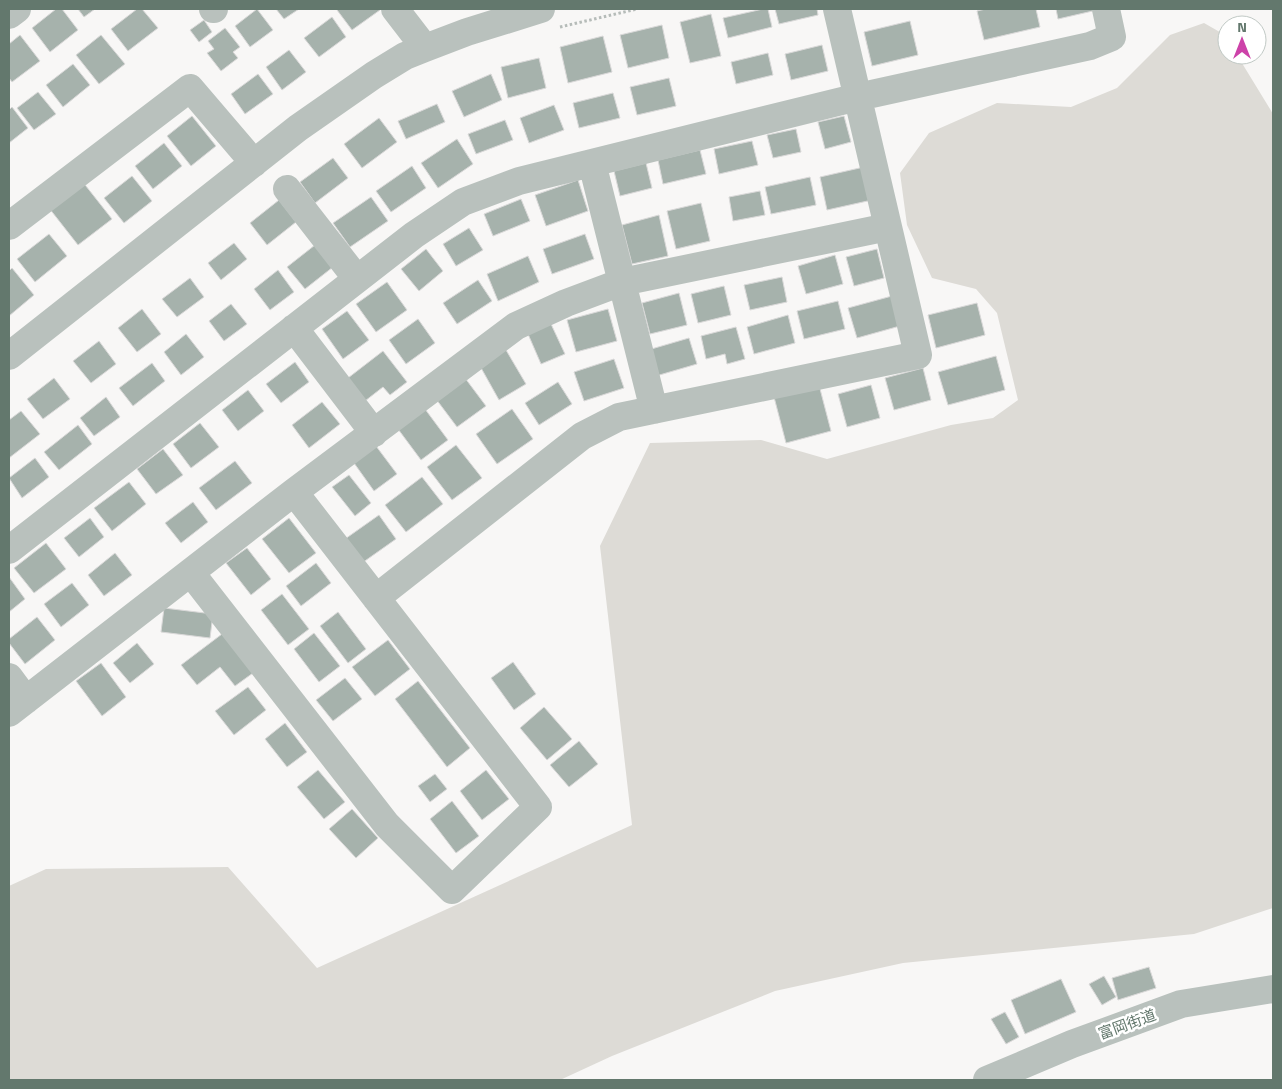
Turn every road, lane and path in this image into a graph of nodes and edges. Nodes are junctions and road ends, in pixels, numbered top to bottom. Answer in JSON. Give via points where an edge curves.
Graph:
{"nodes":[{"id":1,"x":17,"y":9,"type":"edge"},
{"id":2,"x":395,"y":9,"type":"edge"},
{"id":3,"x":637,"y":9,"type":"edge"},
{"id":4,"x":837,"y":9,"type":"edge"},
{"id":5,"x":1106,"y":9,"type":"edge"},
{"id":6,"x":9,"y":15,"type":"edge"},
{"id":7,"x":548,"y":18,"type":"edge"},
{"id":8,"x":425,"y":48,"type":"junction"},
{"id":9,"x":858,"y":97,"type":"junction"},
{"id":10,"x":254,"y":163,"type":"junction"},
{"id":11,"x":592,"y":163,"type":"junction"},
{"id":12,"x":286,"y":189,"type":"dead end"},
{"id":13,"x":9,"y":226,"type":"edge"},
{"id":14,"x":888,"y":227,"type":"junction"},
{"id":15,"x":357,"y":279,"type":"junction"},
{"id":16,"x":622,"y":282,"type":"junction"},
{"id":17,"x":294,"y":328,"type":"junction"},
{"id":18,"x":9,"y":356,"type":"edge"},
{"id":19,"x":654,"y":410,"type":"junction"},
{"id":20,"x":374,"y":433,"type":"junction"},
{"id":21,"x":294,"y":492,"type":"junction"},
{"id":22,"x":9,"y":550,"type":"edge"},
{"id":23,"x":191,"y":573,"type":"junction"},
{"id":24,"x":376,"y":598,"type":"junction"},
{"id":25,"x":9,"y":677,"type":"edge"},
{"id":26,"x":18,"y":706,"type":"edge"},
{"id":27,"x":1273,"y":989,"type":"edge"},
{"id":28,"x":987,"y":1080,"type":"edge"}],
"edges":[{"from":1,"to":6,"type":"street"},
{"from":2,"to":8,"type":"street"},
{"from":3,"to":7,"type":"path"},
{"from":4,"to":9,"type":"street"},
{"from":5,"to":9,"type":"street","via":[[1112,36],[1090,46]]},
{"from":7,"to":8,"type":"street","via":[[467,32]]},
{"from":8,"to":10,"type":"street","via":[[374,75]]},
{"from":9,"to":11,"type":"street"},
{"from":9,"to":14,"type":"street"},
{"from":10,"to":13,"type":"street","via":[[190,88]]},
{"from":10,"to":18,"type":"street"},
{"from":11,"to":15,"type":"street","via":[[519,181],[463,202]]},
{"from":11,"to":16,"type":"street"},
{"from":12,"to":15,"type":"street"},
{"from":14,"to":16,"type":"street"},
{"from":14,"to":19,"type":"street","via":[[918,356]]},
{"from":15,"to":17,"type":"street"},
{"from":16,"to":19,"type":"street"},
{"from":16,"to":20,"type":"street","via":[[516,326]]},
{"from":17,"to":20,"type":"street"},
{"from":17,"to":22,"type":"street"},
{"from":19,"to":24,"type":"street","via":[[619,417],[582,436]]},
{"from":20,"to":21,"type":"street"},
{"from":21,"to":23,"type":"street"},
{"from":21,"to":24,"type":"street"},
{"from":23,"to":24,"type":"street","via":[[387,825],[452,890],[538,808]]},
{"from":23,"to":26,"type":"street"},
{"from":25,"to":26,"type":"street"},
{"from":27,"to":28,"type":"street","name":"富岡街道","via":[[1181,1004],[1072,1044]]}]}
